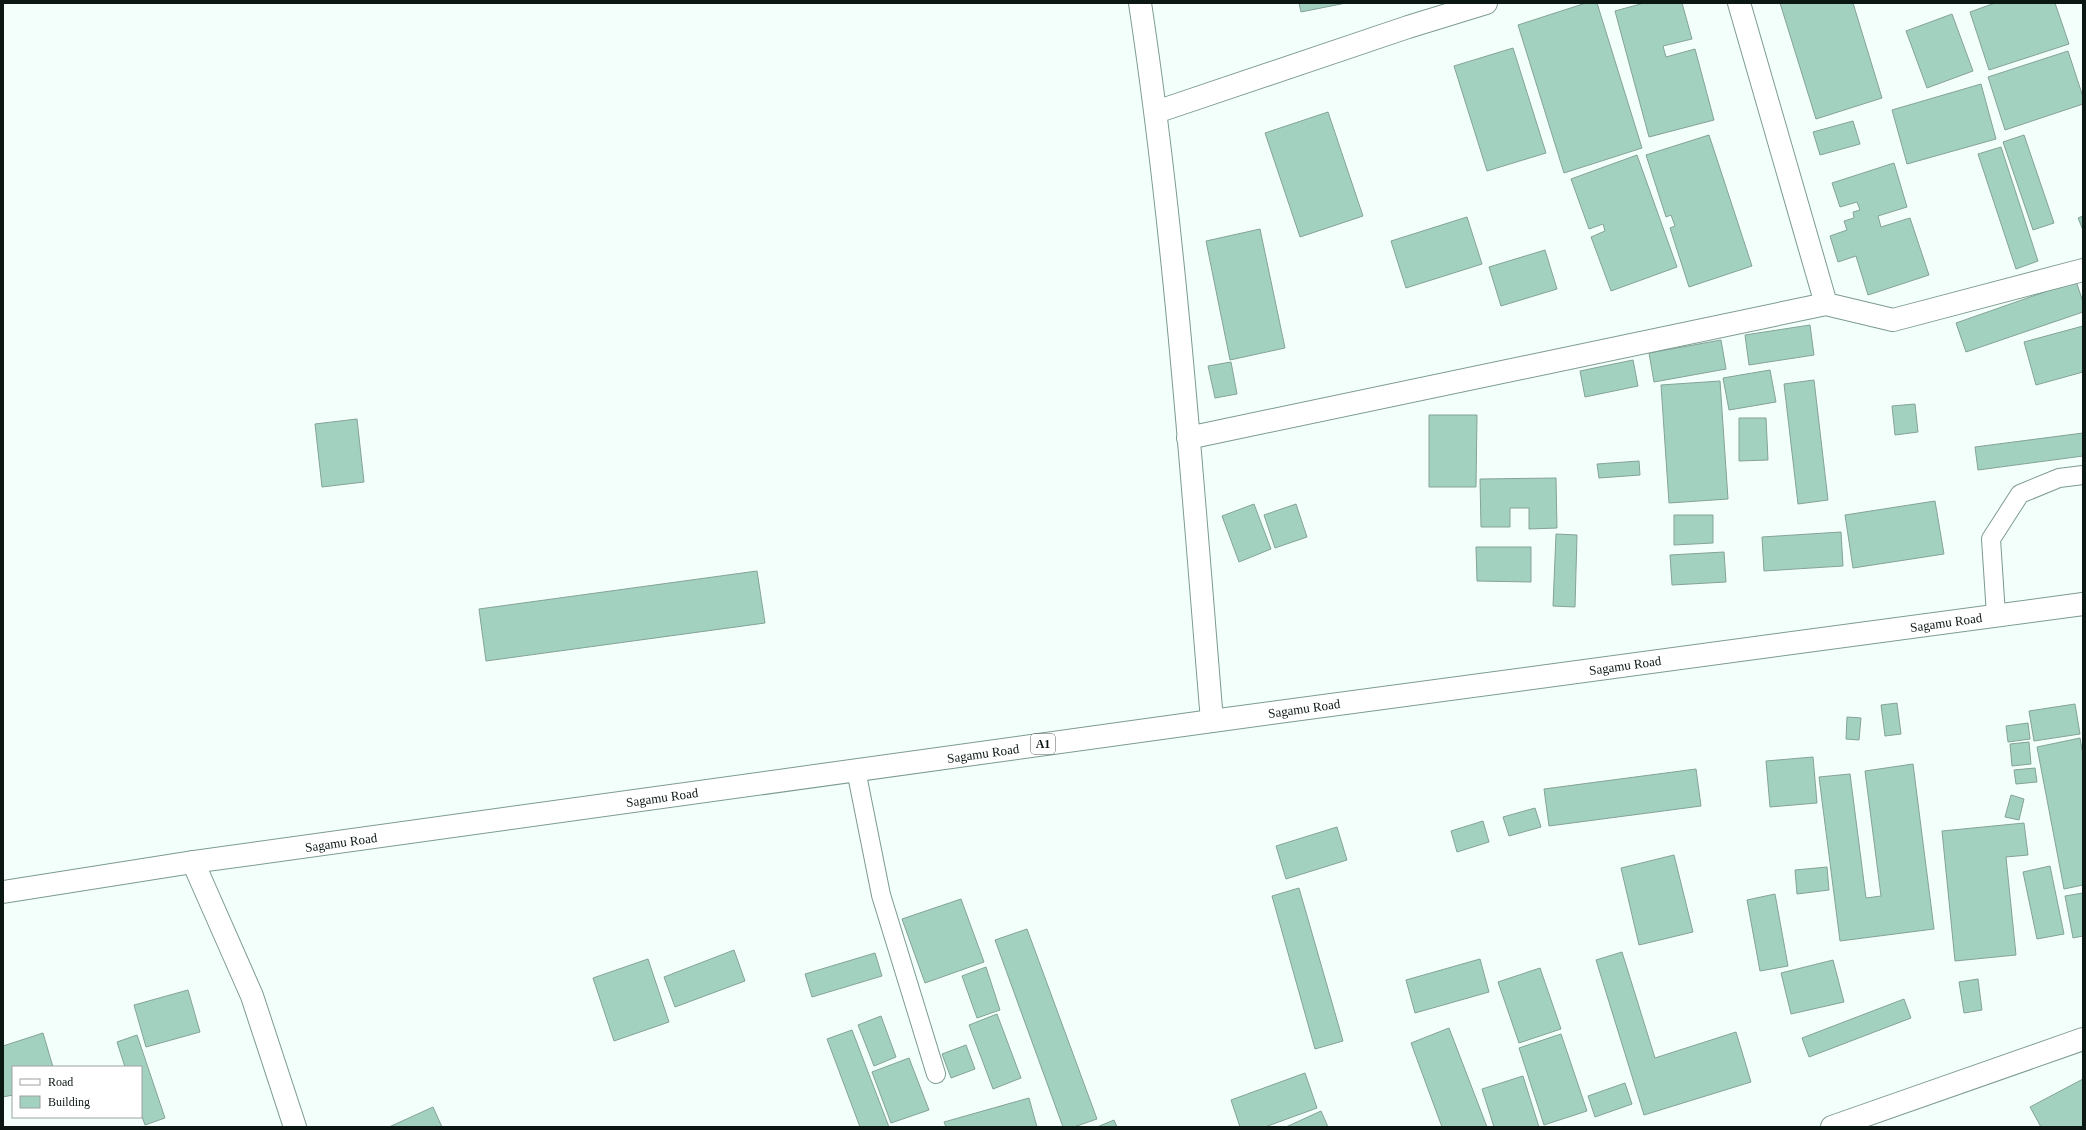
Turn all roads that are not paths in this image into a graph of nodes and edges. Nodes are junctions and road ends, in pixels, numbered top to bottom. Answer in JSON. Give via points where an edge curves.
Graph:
{"nodes":[{"id":1,"x":1140,"y":3,"type":"edge"},
{"id":2,"x":1486,"y":3,"type":"edge"},
{"id":3,"x":1739,"y":3,"type":"edge"},
{"id":4,"x":1156,"y":112,"type":"junction"},
{"id":5,"x":2083,"y":270,"type":"edge"},
{"id":6,"x":1826,"y":304,"type":"junction"},
{"id":7,"x":1188,"y":438,"type":"junction"},
{"id":8,"x":2083,"y":475,"type":"edge"},
{"id":9,"x":2083,"y":604,"type":"edge"},
{"id":10,"x":1996,"y":615,"type":"junction"},
{"id":11,"x":1212,"y":721,"type":"junction"},
{"id":12,"x":856,"y":770,"type":"junction"},
{"id":13,"x":193,"y":862,"type":"junction"},
{"id":14,"x":3,"y":892,"type":"edge"},
{"id":15,"x":2083,"y":1038,"type":"edge"},
{"id":16,"x":936,"y":1074,"type":"dead end"},
{"id":17,"x":295,"y":1127,"type":"edge"},
{"id":18,"x":1832,"y":1127,"type":"edge"}],
"edges":[{"from":1,"to":4,"type":"main road"},
{"from":2,"to":4,"type":"main road"},
{"from":3,"to":6,"type":"main road"},
{"from":4,"to":7,"type":"main road"},
{"from":5,"to":6,"type":"main road","via":[[1893,320]]},
{"from":6,"to":7,"type":"main road"},
{"from":7,"to":11,"type":"main road"},
{"from":8,"to":10,"type":"lane","via":[[2058,478],[2020,494],[1991,539]]},
{"from":9,"to":10,"type":"main road","name":"Sagamu Road","number":"A1"},
{"from":10,"to":11,"type":"main road","name":"Sagamu Road","number":"A1"},
{"from":11,"to":12,"type":"main road","name":"Sagamu Road","number":"A1"},
{"from":12,"to":13,"type":"main road","name":"Sagamu Road","number":"A1"},
{"from":12,"to":16,"type":"lane","via":[[881,896]]},
{"from":13,"to":14,"type":"main road","name":"Sagamu Road","number":"A1"},
{"from":13,"to":17,"type":"main road","via":[[252,996]]},
{"from":15,"to":18,"type":"main road"}]}
